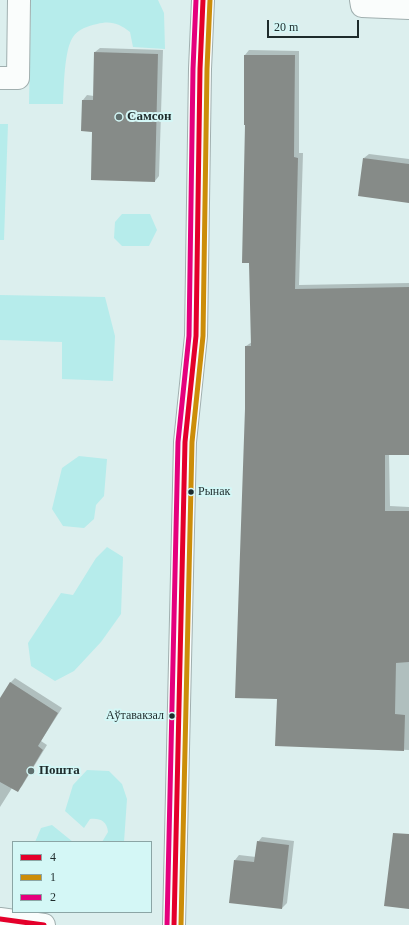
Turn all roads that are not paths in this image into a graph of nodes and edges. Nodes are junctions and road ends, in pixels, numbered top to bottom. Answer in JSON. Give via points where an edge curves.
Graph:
{"nodes":[{"id":1,"x":204,"y":0,"type":"edge"},
{"id":2,"x":361,"y":0,"type":"edge"},
{"id":3,"x":409,"y":8,"type":"edge"},
{"id":4,"x":13,"y":12,"type":"edge"},
{"id":5,"x":0,"y":78,"type":"edge"},
{"id":6,"x":0,"y":918,"type":"edge"},
{"id":7,"x":44,"y":925,"type":"edge"},
{"id":8,"x":174,"y":925,"type":"edge"}],
"edges":[{"from":1,"to":8,"type":"street","via":[[200,69],[196,336],[185,442]]},
{"from":2,"to":3,"type":"street","via":[[362,6]]},
{"from":4,"to":5,"type":"street","via":[[18,78]]},
{"from":6,"to":7,"type":"street"}]}
